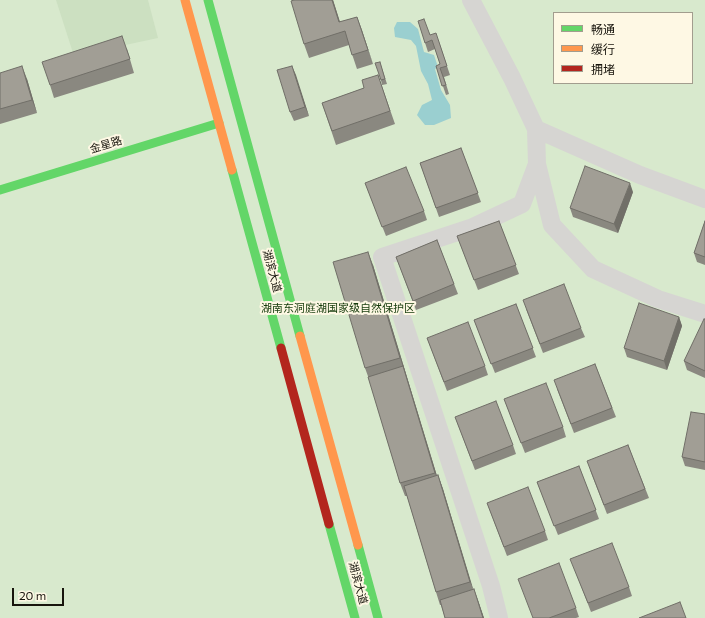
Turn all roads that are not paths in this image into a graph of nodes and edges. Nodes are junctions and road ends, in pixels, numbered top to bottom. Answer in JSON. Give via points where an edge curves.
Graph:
{"nodes":[{"id":1,"x":185,"y":0,"type":"edge"},
{"id":2,"x":208,"y":0,"type":"edge"},
{"id":3,"x":471,"y":0,"type":"edge"},
{"id":4,"x":219,"y":123,"type":"junction"},
{"id":5,"x":536,"y":129,"type":"junction"},
{"id":6,"x":537,"y":164,"type":"junction"},
{"id":7,"x":0,"y":190,"type":"edge"},
{"id":8,"x":705,"y":199,"type":"edge"},
{"id":9,"x":705,"y":314,"type":"edge"},
{"id":10,"x":355,"y":618,"type":"edge"},
{"id":11,"x":378,"y":618,"type":"edge"},
{"id":12,"x":499,"y":618,"type":"edge"}],
"edges":[{"from":1,"to":4,"type":"main road","name":"湖滨大道"},
{"from":2,"to":11,"type":"main road","name":"湖滨大道"},
{"from":3,"to":5,"type":"street"},
{"from":4,"to":7,"type":"main road","name":"金星路"},
{"from":4,"to":10,"type":"main road","name":"湖滨大道"},
{"from":5,"to":6,"type":"street"},
{"from":5,"to":8,"type":"street","via":[[640,175]]},
{"from":6,"to":9,"type":"street","via":[[552,225],[593,269],[658,299]]},
{"from":6,"to":12,"type":"street","via":[[522,204],[473,227],[382,257],[491,586]]}]}
